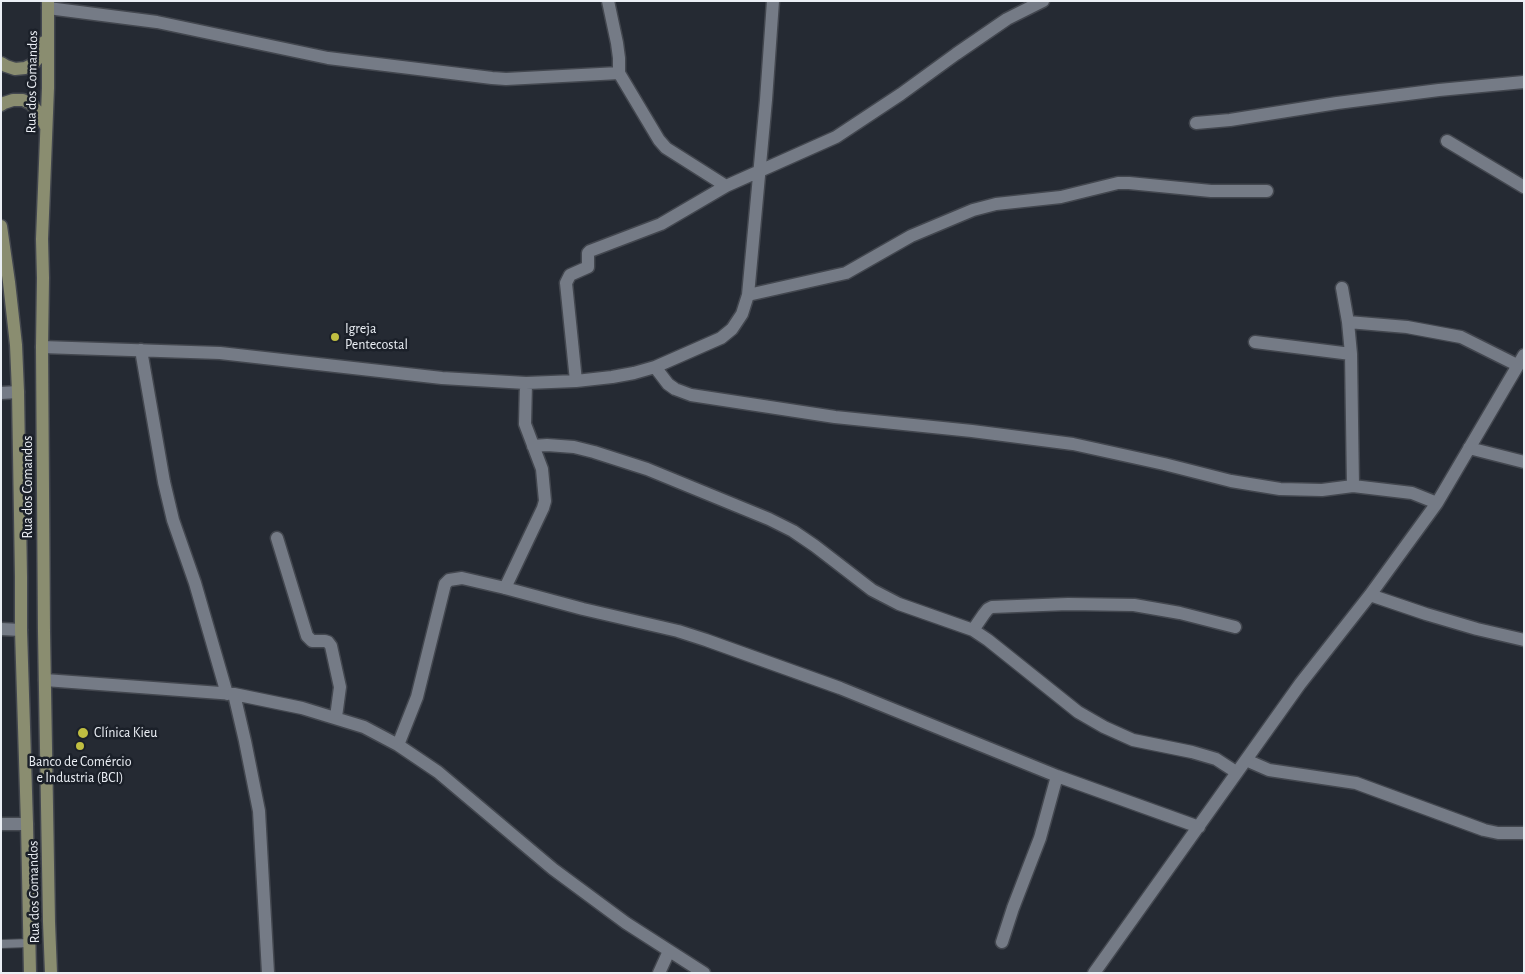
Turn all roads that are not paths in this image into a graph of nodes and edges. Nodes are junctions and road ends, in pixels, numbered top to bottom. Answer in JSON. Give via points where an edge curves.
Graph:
{"nodes":[{"id":1,"x":608,"y":1,"type":"edge"},
{"id":2,"x":773,"y":1,"type":"edge"},
{"id":3,"x":1043,"y":1,"type":"edge"},
{"id":4,"x":48,"y":5,"type":"edge"},
{"id":5,"x":48,"y":30,"type":"junction"},
{"id":6,"x":1,"y":63,"type":"edge"},
{"id":7,"x":619,"y":74,"type":"junction"},
{"id":8,"x":1524,"y":82,"type":"edge"},
{"id":9,"x":1,"y":105,"type":"edge"},
{"id":10,"x":1196,"y":123,"type":"dead end"},
{"id":11,"x":47,"y":129,"type":"junction"},
{"id":12,"x":1447,"y":141,"type":"dead end"},
{"id":13,"x":759,"y":172,"type":"junction"},
{"id":14,"x":726,"y":186,"type":"junction"},
{"id":15,"x":1524,"y":187,"type":"edge"},
{"id":16,"x":1268,"y":191,"type":"dead end"},
{"id":17,"x":1,"y":226,"type":"edge"},
{"id":18,"x":5,"y":282,"type":"edge"},
{"id":19,"x":1342,"y":288,"type":"dead end"},
{"id":20,"x":748,"y":295,"type":"junction"},
{"id":21,"x":1348,"y":322,"type":"junction"},
{"id":22,"x":1255,"y":342,"type":"dead end"},
{"id":23,"x":42,"y":347,"type":"junction"},
{"id":24,"x":141,"y":350,"type":"junction"},
{"id":25,"x":1351,"y":354,"type":"junction"},
{"id":26,"x":1520,"y":360,"type":"edge"},
{"id":27,"x":655,"y":367,"type":"junction"},
{"id":28,"x":576,"y":381,"type":"junction"},
{"id":29,"x":526,"y":383,"type":"junction"},
{"id":30,"x":1,"y":392,"type":"edge"},
{"id":31,"x":18,"y":392,"type":"junction"},
{"id":32,"x":533,"y":446,"type":"junction"},
{"id":33,"x":1469,"y":448,"type":"junction"},
{"id":34,"x":1524,"y":462,"type":"edge"},
{"id":35,"x":1353,"y":486,"type":"junction"},
{"id":36,"x":1437,"y":502,"type":"junction"},
{"id":37,"x":278,"y":538,"type":"dead end"},
{"id":38,"x":505,"y":588,"type":"junction"},
{"id":39,"x":1370,"y":595,"type":"junction"},
{"id":40,"x":1235,"y":628,"type":"dead end"},
{"id":41,"x":1,"y":629,"type":"edge"},
{"id":42,"x":21,"y":630,"type":"junction"},
{"id":43,"x":973,"y":630,"type":"junction"},
{"id":44,"x":1524,"y":640,"type":"edge"},
{"id":45,"x":45,"y":680,"type":"junction"},
{"id":46,"x":230,"y":694,"type":"junction"},
{"id":47,"x":336,"y":717,"type":"junction"},
{"id":48,"x":398,"y":745,"type":"junction"},
{"id":49,"x":1246,"y":760,"type":"junction"},
{"id":50,"x":1236,"y":772,"type":"junction"},
{"id":51,"x":1057,"y":776,"type":"junction"},
{"id":52,"x":1,"y":824,"type":"edge"},
{"id":53,"x":27,"y":824,"type":"junction"},
{"id":54,"x":1199,"y":827,"type":"junction"},
{"id":55,"x":1524,"y":834,"type":"edge"},
{"id":56,"x":1002,"y":942,"type":"dead end"},
{"id":57,"x":29,"y":943,"type":"junction"},
{"id":58,"x":1,"y":944,"type":"edge"},
{"id":59,"x":669,"y":951,"type":"junction"},
{"id":60,"x":30,"y":973,"type":"edge"},
{"id":61,"x":51,"y":973,"type":"edge"},
{"id":62,"x":268,"y":973,"type":"edge"},
{"id":63,"x":659,"y":973,"type":"edge"},
{"id":64,"x":704,"y":973,"type":"edge"},
{"id":65,"x":1094,"y":973,"type":"edge"}],
"edges":[{"from":1,"to":7,"type":"street","via":[[618,50]]},
{"from":2,"to":13,"type":"street"},
{"from":3,"to":13,"type":"street","via":[[1007,19],[836,137]]},
{"from":4,"to":5,"type":"main road","name":"Rua dos Comandos"},
{"from":4,"to":7,"type":"street","via":[[157,22],[328,58],[492,78]]},
{"from":5,"to":6,"type":"main road","via":[[40,56],[34,64],[15,69]]},
{"from":5,"to":11,"type":"main road","name":"Rua dos Comandos"},
{"from":7,"to":14,"type":"street","via":[[663,145]]},
{"from":8,"to":10,"type":"street","via":[[1438,90]]},
{"from":9,"to":11,"type":"main road","via":[[13,100],[31,104]]},
{"from":11,"to":23,"type":"main road","name":"Rua dos Comandos"},
{"from":12,"to":15,"type":"street"},
{"from":13,"to":14,"type":"street"},
{"from":13,"to":20,"type":"street"},
{"from":14,"to":28,"type":"street","via":[[661,224],[590,250],[588,267],[570,275],[566,282]]},
{"from":16,"to":20,"type":"street","via":[[1211,191],[1118,183],[1085,192],[996,204],[911,236],[846,273]]},
{"from":17,"to":18,"type":"main road","name":"Rua dos Comandos"},
{"from":18,"to":31,"type":"main road","name":"Rua dos Comandos","via":[[16,346]]},
{"from":19,"to":21,"type":"street"},
{"from":20,"to":27,"type":"street","via":[[742,314],[721,338]]},
{"from":21,"to":25,"type":"street"},
{"from":21,"to":26,"type":"street","via":[[1407,327],[1460,337]]},
{"from":22,"to":25,"type":"street"},
{"from":23,"to":24,"type":"street"},
{"from":23,"to":45,"type":"main road","name":"Rua dos Comandos"},
{"from":24,"to":29,"type":"street","via":[[220,354],[442,378]]},
{"from":24,"to":46,"type":"street","via":[[173,520]]},
{"from":25,"to":35,"type":"street"},
{"from":26,"to":33,"type":"street"},
{"from":27,"to":28,"type":"street"},
{"from":27,"to":35,"type":"street","via":[[668,384],[692,395],[835,417],[1073,444],[1231,481],[1280,489],[1322,490]]},
{"from":28,"to":29,"type":"street"},
{"from":29,"to":32,"type":"street","via":[[525,424]]},
{"from":30,"to":31,"type":"street"},
{"from":31,"to":42,"type":"main road","name":"Rua dos Comandos"},
{"from":32,"to":38,"type":"street","via":[[542,469],[545,501]]},
{"from":32,"to":43,"type":"street","via":[[574,447],[594,452],[647,469],[739,506],[793,531],[872,590],[899,604]]},
{"from":33,"to":34,"type":"street"},
{"from":33,"to":36,"type":"street"},
{"from":35,"to":36,"type":"street","via":[[1412,493]]},
{"from":36,"to":39,"type":"street"},
{"from":37,"to":47,"type":"street","via":[[307,636],[312,641],[325,641],[331,646],[340,687]]},
{"from":38,"to":48,"type":"street","via":[[462,578],[445,584],[417,697]]},
{"from":38,"to":51,"type":"street","via":[[706,640],[840,688]]},
{"from":39,"to":44,"type":"street","via":[[1477,629]]},
{"from":39,"to":49,"type":"street"},
{"from":40,"to":43,"type":"street","via":[[1208,619],[1134,605],[1068,604],[992,607]]},
{"from":41,"to":42,"type":"street"},
{"from":42,"to":53,"type":"main road","name":"Rua dos Comandos"},
{"from":43,"to":50,"type":"street","via":[[1078,712],[1104,727],[1133,740],[1216,760]]},
{"from":45,"to":46,"type":"street"},
{"from":45,"to":61,"type":"main road","name":"Rua dos Comandos"},
{"from":46,"to":47,"type":"street"},
{"from":46,"to":62,"type":"street","via":[[245,741],[259,811]]},
{"from":47,"to":48,"type":"street"},
{"from":48,"to":59,"type":"street","via":[[438,772],[553,869]]},
{"from":49,"to":50,"type":"street"},
{"from":49,"to":55,"type":"street","via":[[1269,770],[1356,783],[1484,830]]},
{"from":50,"to":54,"type":"street"},
{"from":51,"to":54,"type":"street"},
{"from":51,"to":56,"type":"street","via":[[1040,838]]},
{"from":52,"to":53,"type":"street"},
{"from":53,"to":57,"type":"main road","name":"Rua dos Comandos"},
{"from":54,"to":65,"type":"street"},
{"from":57,"to":58,"type":"lane"},
{"from":57,"to":60,"type":"main road","name":"Rua dos Comandos"},
{"from":59,"to":63,"type":"street"},
{"from":59,"to":64,"type":"street"}]}
